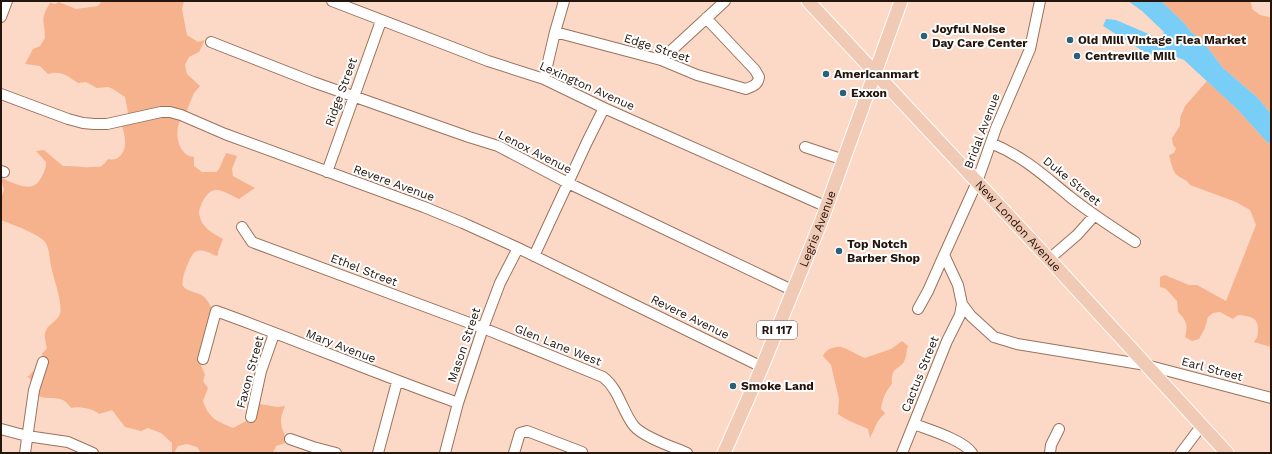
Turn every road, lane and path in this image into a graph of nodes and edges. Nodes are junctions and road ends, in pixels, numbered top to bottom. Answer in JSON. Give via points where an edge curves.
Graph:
{"nodes":[{"id":1,"x":7,"y":1,"type":"edge"},
{"id":2,"x":332,"y":1,"type":"edge"},
{"id":3,"x":564,"y":1,"type":"edge"},
{"id":4,"x":725,"y":1,"type":"edge"},
{"id":5,"x":808,"y":1,"type":"edge"},
{"id":6,"x":901,"y":1,"type":"edge"},
{"id":7,"x":1040,"y":1,"type":"edge"},
{"id":8,"x":1,"y":17,"type":"edge"},
{"id":9,"x":706,"y":18,"type":"junction"},
{"id":10,"x":381,"y":21,"type":"junction"},
{"id":11,"x":555,"y":32,"type":"junction"},
{"id":12,"x":211,"y":42,"type":"dead end"},
{"id":13,"x":661,"y":60,"type":"junction"},
{"id":14,"x":874,"y":73,"type":"junction"},
{"id":15,"x":544,"y":79,"type":"junction"},
{"id":16,"x":1,"y":94,"type":"edge"},
{"id":17,"x":353,"y":95,"type":"junction"},
{"id":18,"x":604,"y":108,"type":"junction"},
{"id":19,"x":990,"y":143,"type":"junction"},
{"id":20,"x":804,"y":147,"type":"dead end"},
{"id":21,"x":844,"y":160,"type":"junction"},
{"id":22,"x":327,"y":172,"type":"junction"},
{"id":23,"x":977,"y":182,"type":"junction"},
{"id":24,"x":568,"y":183,"type":"junction"},
{"id":25,"x":827,"y":207,"type":"junction"},
{"id":26,"x":1094,"y":216,"type":"junction"},
{"id":27,"x":242,"y":227,"type":"dead end"},
{"id":28,"x":1135,"y":242,"type":"dead end"},
{"id":29,"x":518,"y":248,"type":"junction"},
{"id":30,"x":944,"y":255,"type":"junction"},
{"id":31,"x":534,"y":256,"type":"junction"},
{"id":32,"x":1049,"y":259,"type":"junction"},
{"id":33,"x":794,"y":291,"type":"junction"},
{"id":34,"x":962,"y":304,"type":"junction"},
{"id":35,"x":918,"y":309,"type":"dead end"},
{"id":36,"x":483,"y":328,"type":"junction"},
{"id":37,"x":274,"y":334,"type":"junction"},
{"id":38,"x":203,"y":359,"type":"dead end"},
{"id":39,"x":43,"y":362,"type":"dead end"},
{"id":40,"x":1146,"y":365,"type":"junction"},
{"id":41,"x":762,"y":367,"type":"junction"},
{"id":42,"x":397,"y":382,"type":"junction"},
{"id":43,"x":1271,"y":398,"type":"edge"},
{"id":44,"x":458,"y":403,"type":"junction"},
{"id":45,"x":251,"y":417,"type":"dead end"},
{"id":46,"x":914,"y":424,"type":"junction"},
{"id":47,"x":1202,"y":425,"type":"junction"},
{"id":48,"x":1059,"y":429,"type":"dead end"},
{"id":49,"x":1,"y":430,"type":"edge"},
{"id":50,"x":27,"y":436,"type":"junction"},
{"id":51,"x":290,"y":439,"type":"dead end"},
{"id":52,"x":581,"y":452,"type":"edge"},
{"id":53,"x":24,"y":453,"type":"edge"},
{"id":54,"x":93,"y":453,"type":"edge"},
{"id":55,"x":336,"y":453,"type":"edge"},
{"id":56,"x":378,"y":453,"type":"edge"},
{"id":57,"x":445,"y":453,"type":"edge"},
{"id":58,"x":514,"y":453,"type":"edge"},
{"id":59,"x":687,"y":453,"type":"edge"},
{"id":60,"x":724,"y":453,"type":"edge"},
{"id":61,"x":902,"y":453,"type":"edge"},
{"id":62,"x":972,"y":453,"type":"edge"},
{"id":63,"x":1050,"y":453,"type":"edge"},
{"id":64,"x":1181,"y":453,"type":"edge"},
{"id":65,"x":1227,"y":453,"type":"edge"}],
"edges":[{"from":1,"to":8,"type":"street"},
{"from":2,"to":10,"type":"street","name":"Lexington Avenue"},
{"from":3,"to":11,"type":"street"},
{"from":4,"to":9,"type":"street"},
{"from":5,"to":14,"type":"main road","name":"New London Avenue"},
{"from":6,"to":14,"type":"main road","name":"Legris Avenue","number":"RI 117"},
{"from":7,"to":19,"type":"street","name":"Bridal Avenue","via":[[1030,49]]},
{"from":9,"to":13,"type":"street"},
{"from":9,"to":13,"type":"street","name":"Edge Street","via":[[755,70],[759,77],[753,87],[746,89],[697,75]]},
{"from":10,"to":15,"type":"street","name":"Lexington Avenue"},
{"from":10,"to":17,"type":"street","name":"Ridge Street"},
{"from":11,"to":13,"type":"street","name":"Edge Street"},
{"from":11,"to":15,"type":"street"},
{"from":12,"to":17,"type":"street","name":"Lenox Avenue"},
{"from":14,"to":21,"type":"main road","name":"Legris Avenue","number":"RI 117"},
{"from":14,"to":23,"type":"main road","name":"New London Avenue"},
{"from":15,"to":18,"type":"street","name":"Lexington Avenue"},
{"from":16,"to":22,"type":"street","name":"Revere Avenue","via":[[83,123],[107,124],[170,112]]},
{"from":17,"to":22,"type":"street","name":"Ridge Street"},
{"from":17,"to":24,"type":"street","name":"Lenox Avenue","via":[[498,146]]},
{"from":18,"to":24,"type":"street"},
{"from":18,"to":25,"type":"street","name":"Lexington Avenue"},
{"from":19,"to":23,"type":"street","name":"Bridal Avenue"},
{"from":19,"to":26,"type":"street","name":"Duke Street","via":[[1032,165]]},
{"from":20,"to":21,"type":"street"},
{"from":21,"to":25,"type":"main road","name":"Legris Avenue","number":"RI 117"},
{"from":22,"to":29,"type":"street","name":"Revere Avenue","via":[[424,207]]},
{"from":23,"to":30,"type":"street","name":"Bridal Avenue"},
{"from":23,"to":32,"type":"main road","name":"New London Avenue"},
{"from":24,"to":31,"type":"street"},
{"from":24,"to":33,"type":"street","name":"Lenox Avenue"},
{"from":25,"to":33,"type":"main road","name":"Legris Avenue","number":"RI 117"},
{"from":26,"to":28,"type":"street","name":"Duke Street"},
{"from":26,"to":32,"type":"street"},
{"from":27,"to":36,"type":"street","name":"Ethel Street","via":[[252,242]]},
{"from":29,"to":31,"type":"street","name":"Revere Avenue"},
{"from":29,"to":36,"type":"street","name":"Mason Street","via":[[500,283]]},
{"from":30,"to":34,"type":"street","via":[[958,285]]},
{"from":30,"to":35,"type":"street","name":"Bridal Avenue"},
{"from":31,"to":41,"type":"street","name":"Revere Avenue"},
{"from":32,"to":40,"type":"main road","name":"New London Avenue"},
{"from":33,"to":41,"type":"main road","name":"Legris Avenue","number":"RI 117"},
{"from":34,"to":40,"type":"street","via":[[984,329],[1005,341]]},
{"from":34,"to":46,"type":"street","name":"Cactus Street","via":[[960,315]]},
{"from":36,"to":44,"type":"street","name":"Mason Street"},
{"from":36,"to":59,"type":"street","name":"Glen Lane West","via":[[603,377],[610,382],[634,426],[641,432]]},
{"from":37,"to":38,"type":"street","name":"Mary Avenue","via":[[216,311]]},
{"from":37,"to":42,"type":"street","name":"Mary Avenue"},
{"from":37,"to":45,"type":"street","name":"Faxon Street","via":[[261,371]]},
{"from":39,"to":50,"type":"street","via":[[34,390]]},
{"from":40,"to":43,"type":"street","name":"Earl Street"},
{"from":40,"to":47,"type":"main road","name":"New London Avenue"},
{"from":41,"to":60,"type":"main road","name":"Legris Avenue","number":"RI 117"},
{"from":42,"to":44,"type":"street","name":"Mary Avenue"},
{"from":42,"to":56,"type":"street"},
{"from":44,"to":57,"type":"street","name":"Mason Street"},
{"from":46,"to":61,"type":"street","name":"Cactus Street"},
{"from":46,"to":62,"type":"street","via":[[958,441]]},
{"from":47,"to":64,"type":"street"},
{"from":47,"to":65,"type":"main road","name":"New London Avenue"},
{"from":48,"to":63,"type":"street"},
{"from":49,"to":50,"type":"street"},
{"from":50,"to":53,"type":"street"},
{"from":50,"to":54,"type":"street","via":[[68,442]]},
{"from":51,"to":55,"type":"street"},
{"from":52,"to":58,"type":"street","via":[[523,431],[520,433]]}]}
